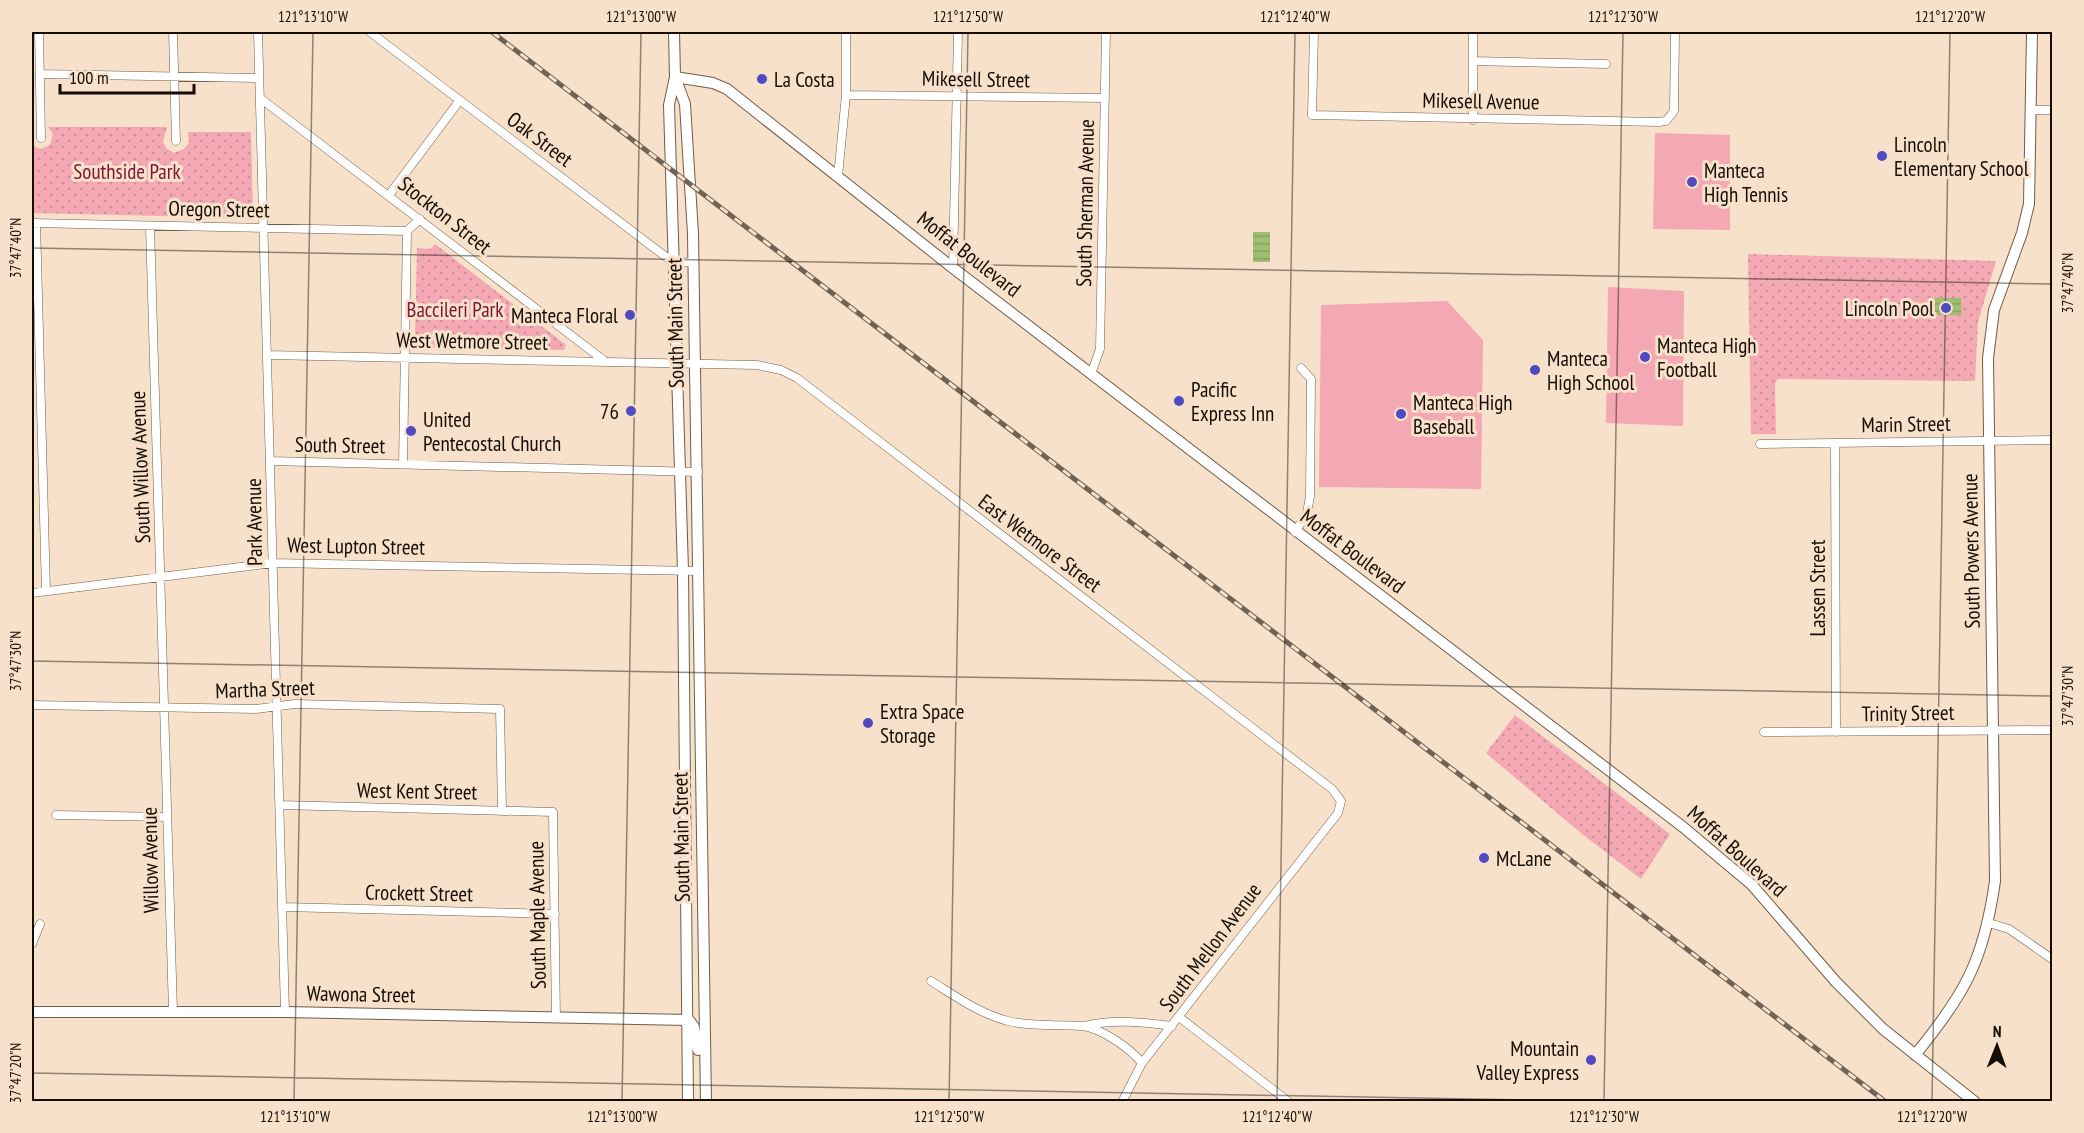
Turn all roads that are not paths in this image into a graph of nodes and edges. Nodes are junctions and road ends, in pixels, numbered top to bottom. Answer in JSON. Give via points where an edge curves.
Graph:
{"nodes":[{"id":1,"x":39,"y":32,"type":"edge"},
{"id":2,"x":173,"y":32,"type":"edge"},
{"id":3,"x":258,"y":32,"type":"edge"},
{"id":4,"x":370,"y":32,"type":"edge"},
{"id":5,"x":674,"y":32,"type":"edge"},
{"id":6,"x":846,"y":32,"type":"edge"},
{"id":7,"x":958,"y":32,"type":"edge"},
{"id":8,"x":1106,"y":32,"type":"edge"},
{"id":9,"x":1314,"y":32,"type":"edge"},
{"id":10,"x":1473,"y":32,"type":"edge"},
{"id":11,"x":1675,"y":32,"type":"edge"},
{"id":12,"x":2032,"y":32,"type":"edge"},
{"id":13,"x":1473,"y":61,"type":"junction"},
{"id":14,"x":1606,"y":63,"type":"dead end"},
{"id":15,"x":40,"y":74,"type":"junction"},
{"id":16,"x":175,"y":76,"type":"junction"},
{"id":17,"x":675,"y":77,"type":"junction"},
{"id":18,"x":259,"y":78,"type":"junction"},
{"id":19,"x":846,"y":95,"type":"junction"},
{"id":20,"x":958,"y":96,"type":"junction"},
{"id":21,"x":260,"y":98,"type":"junction"},
{"id":22,"x":1105,"y":98,"type":"junction"},
{"id":23,"x":460,"y":100,"type":"junction"},
{"id":24,"x":2032,"y":110,"type":"junction"},
{"id":25,"x":2052,"y":110,"type":"edge"},
{"id":26,"x":1473,"y":120,"type":"junction"},
{"id":27,"x":41,"y":138,"type":"dead end"},
{"id":28,"x":176,"y":141,"type":"dead end"},
{"id":29,"x":838,"y":176,"type":"junction"},
{"id":30,"x":389,"y":195,"type":"junction"},
{"id":31,"x":420,"y":219,"type":"junction"},
{"id":32,"x":34,"y":223,"type":"edge"},
{"id":33,"x":150,"y":226,"type":"junction"},
{"id":34,"x":263,"y":228,"type":"junction"},
{"id":35,"x":407,"y":231,"type":"junction"},
{"id":36,"x":693,"y":262,"type":"junction"},
{"id":37,"x":674,"y":263,"type":"junction"},
{"id":38,"x":953,"y":268,"type":"junction"},
{"id":39,"x":267,"y":355,"type":"junction"},
{"id":40,"x":405,"y":358,"type":"junction"},
{"id":41,"x":606,"y":362,"type":"junction"},
{"id":42,"x":676,"y":364,"type":"junction"},
{"id":43,"x":696,"y":364,"type":"junction"},
{"id":44,"x":1301,"y":368,"type":"dead end"},
{"id":45,"x":1091,"y":374,"type":"junction"},
{"id":46,"x":1988,"y":440,"type":"junction"},
{"id":47,"x":2052,"y":440,"type":"edge"},
{"id":48,"x":1835,"y":443,"type":"junction"},
{"id":49,"x":1760,"y":444,"type":"dead end"},
{"id":50,"x":271,"y":461,"type":"junction"},
{"id":51,"x":403,"y":464,"type":"junction"},
{"id":52,"x":680,"y":471,"type":"junction"},
{"id":53,"x":698,"y":472,"type":"junction"},
{"id":54,"x":1295,"y":532,"type":"junction"},
{"id":55,"x":273,"y":563,"type":"junction"},
{"id":56,"x":682,"y":571,"type":"junction"},
{"id":57,"x":699,"y":571,"type":"junction"},
{"id":58,"x":161,"y":575,"type":"junction"},
{"id":59,"x":46,"y":591,"type":"junction"},
{"id":60,"x":32,"y":593,"type":"edge"},
{"id":61,"x":32,"y":705,"type":"edge"},
{"id":62,"x":277,"y":706,"type":"junction"},
{"id":63,"x":164,"y":708,"type":"junction"},
{"id":64,"x":1994,"y":730,"type":"junction"},
{"id":65,"x":2052,"y":730,"type":"edge"},
{"id":66,"x":1764,"y":732,"type":"dead end"},
{"id":67,"x":1836,"y":732,"type":"junction"},
{"id":68,"x":280,"y":805,"type":"junction"},
{"id":69,"x":502,"y":811,"type":"junction"},
{"id":70,"x":553,"y":812,"type":"joint"},
{"id":71,"x":56,"y":814,"type":"dead end"},
{"id":72,"x":683,"y":815,"type":"junction"},
{"id":73,"x":700,"y":815,"type":"junction"},
{"id":74,"x":168,"y":817,"type":"junction"},
{"id":75,"x":1334,"y":818,"type":"joint"},
{"id":76,"x":283,"y":907,"type":"junction"},
{"id":77,"x":555,"y":914,"type":"junction"},
{"id":78,"x":1989,"y":923,"type":"junction"},
{"id":79,"x":40,"y":924,"type":"dead end"},
{"id":80,"x":32,"y":944,"type":"edge"},
{"id":81,"x":2052,"y":959,"type":"edge"},
{"id":82,"x":931,"y":981,"type":"dead end"},
{"id":83,"x":32,"y":1012,"type":"edge"},
{"id":84,"x":173,"y":1012,"type":"junction"},
{"id":85,"x":285,"y":1012,"type":"junction"},
{"id":86,"x":1179,"y":1017,"type":"junction"},
{"id":87,"x":556,"y":1018,"type":"junction"},
{"id":88,"x":689,"y":1020,"type":"junction"},
{"id":89,"x":1084,"y":1026,"type":"junction"},
{"id":90,"x":1172,"y":1026,"type":"junction"},
{"id":91,"x":1915,"y":1055,"type":"junction"},
{"id":92,"x":1142,"y":1063,"type":"junction"},
{"id":93,"x":705,"y":1073,"type":"junction"},
{"id":94,"x":688,"y":1101,"type":"edge"},
{"id":95,"x":706,"y":1101,"type":"edge"},
{"id":96,"x":1122,"y":1101,"type":"edge"},
{"id":97,"x":1289,"y":1101,"type":"edge"},
{"id":98,"x":1976,"y":1101,"type":"edge"}],
"edges":[{"from":1,"to":15,"type":"street"},
{"from":2,"to":16,"type":"street"},
{"from":3,"to":18,"type":"street","name":"Park Avenue"},
{"from":4,"to":23,"type":"street","name":"Oak Street"},
{"from":5,"to":17,"type":"main road","name":"South Main Street"},
{"from":6,"to":19,"type":"street"},
{"from":7,"to":20,"type":"street"},
{"from":8,"to":22,"type":"street","name":"South Sherman Avenue"},
{"from":9,"to":26,"type":"street","name":"Mikesell Avenue","via":[[1312,115]]},
{"from":10,"to":13,"type":"street"},
{"from":11,"to":26,"type":"street","name":"Mikesell Avenue","via":[[1674,111],[1666,121]]},
{"from":12,"to":24,"type":"main road","name":"South Powers Avenue"},
{"from":13,"to":14,"type":"street"},
{"from":13,"to":26,"type":"street"},
{"from":15,"to":16,"type":"street"},
{"from":15,"to":27,"type":"street"},
{"from":16,"to":18,"type":"street"},
{"from":16,"to":28,"type":"street"},
{"from":17,"to":29,"type":"main road","name":"Moffat Boulevard","via":[[728,89]]},
{"from":17,"to":36,"type":"main road","name":"South Main Street","via":[[685,104]]},
{"from":17,"to":37,"type":"main road","name":"South Main Street","via":[[669,105]]},
{"from":18,"to":21,"type":"street","name":"Park Avenue"},
{"from":19,"to":20,"type":"street","name":"Mikesell Street"},
{"from":19,"to":29,"type":"street"},
{"from":20,"to":22,"type":"street","name":"Mikesell Street"},
{"from":20,"to":38,"type":"street"},
{"from":21,"to":30,"type":"street","name":"Stockton Street"},
{"from":21,"to":34,"type":"street","name":"Park Avenue"},
{"from":22,"to":45,"type":"street","name":"South Sherman Avenue","via":[[1100,349]]},
{"from":23,"to":30,"type":"street"},
{"from":23,"to":37,"type":"street","name":"Oak Street"},
{"from":24,"to":25,"type":"street"},
{"from":24,"to":46,"type":"main road","name":"South Powers Avenue","via":[[2029,204],[1994,310],[1989,338]]},
{"from":29,"to":38,"type":"main road","name":"Moffat Boulevard"},
{"from":30,"to":31,"type":"street","name":"Stockton Street"},
{"from":31,"to":35,"type":"street"},
{"from":31,"to":41,"type":"street","name":"Stockton Street"},
{"from":32,"to":33,"type":"street","name":"Oregon Street"},
{"from":32,"to":59,"type":"street"},
{"from":33,"to":34,"type":"street","name":"Oregon Street"},
{"from":33,"to":58,"type":"street","name":"South Willow Avenue"},
{"from":34,"to":35,"type":"street","name":"Oregon Street"},
{"from":34,"to":39,"type":"street","name":"Park Avenue"},
{"from":35,"to":40,"type":"street"},
{"from":36,"to":37,"type":"street"},
{"from":36,"to":43,"type":"main road","name":"South Main Street"},
{"from":37,"to":42,"type":"main road","name":"South Main Street"},
{"from":38,"to":45,"type":"main road","name":"Moffat Boulevard"},
{"from":39,"to":40,"type":"street","name":"West Wetmore Street"},
{"from":39,"to":50,"type":"street","name":"Park Avenue"},
{"from":40,"to":41,"type":"street","name":"West Wetmore Street"},
{"from":40,"to":51,"type":"street"},
{"from":41,"to":42,"type":"street","name":"West Wetmore Street"},
{"from":42,"to":43,"type":"street","name":"East Wetmore Street"},
{"from":42,"to":52,"type":"main road","name":"South Main Street"},
{"from":43,"to":53,"type":"main road","name":"South Main Street"},
{"from":43,"to":75,"type":"street","name":"East Wetmore Street","via":[[771,367],[797,378],[1332,789],[1341,801]]},
{"from":44,"to":54,"type":"street","via":[[1311,379],[1310,496],[1307,513]]},
{"from":45,"to":54,"type":"main road","name":"Moffat Boulevard"},
{"from":46,"to":47,"type":"street","name":"Marin Street"},
{"from":46,"to":48,"type":"street","name":"Marin Street"},
{"from":46,"to":64,"type":"main road","name":"South Powers Avenue"},
{"from":48,"to":49,"type":"street","name":"Marin Street"},
{"from":48,"to":67,"type":"street","name":"Lassen Street"},
{"from":50,"to":51,"type":"street","name":"South Street"},
{"from":50,"to":55,"type":"street","name":"Park Avenue"},
{"from":51,"to":52,"type":"street","name":"South Street"},
{"from":52,"to":53,"type":"street","name":"South Street"},
{"from":52,"to":56,"type":"main road","name":"South Main Street"},
{"from":53,"to":57,"type":"main road","name":"South Main Street"},
{"from":54,"to":91,"type":"main road","name":"Moffat Boulevard","via":[[1683,826],[1752,885],[1836,982],[1882,1029]]},
{"from":55,"to":56,"type":"street","name":"West Lupton Street"},
{"from":55,"to":58,"type":"street","name":"West Lupton Street"},
{"from":55,"to":62,"type":"street","name":"Park Avenue"},
{"from":56,"to":57,"type":"street"},
{"from":56,"to":72,"type":"main road","name":"South Main Street"},
{"from":57,"to":73,"type":"main road","name":"South Main Street"},
{"from":58,"to":59,"type":"street","name":"West Lupton Street"},
{"from":58,"to":63,"type":"street","name":"South Willow Avenue"},
{"from":59,"to":60,"type":"street","name":"West Lupton Street"},
{"from":61,"to":63,"type":"street","name":"Martha Street"},
{"from":62,"to":63,"type":"street","name":"Martha Street"},
{"from":62,"to":68,"type":"street","name":"Park Avenue"},
{"from":62,"to":69,"type":"street","name":"Martha Street","via":[[500,709]]},
{"from":63,"to":74,"type":"street","name":"Willow Avenue"},
{"from":64,"to":65,"type":"street","name":"Trinity Street"},
{"from":64,"to":67,"type":"street","name":"Trinity Street"},
{"from":64,"to":78,"type":"main road","name":"South Powers Avenue","via":[[1995,881]]},
{"from":66,"to":67,"type":"street","name":"Trinity Street"},
{"from":68,"to":69,"type":"street","name":"West Kent Street"},
{"from":68,"to":76,"type":"street","name":"Park Avenue"},
{"from":69,"to":70,"type":"street","name":"West Kent Street"},
{"from":70,"to":77,"type":"street","name":"South Maple Avenue"},
{"from":71,"to":74,"type":"street"},
{"from":72,"to":73,"type":"main road"},
{"from":72,"to":88,"type":"main road","name":"South Main Street"},
{"from":73,"to":93,"type":"main road","name":"South Main Street"},
{"from":74,"to":84,"type":"street","name":"Willow Avenue"},
{"from":75,"to":86,"type":"street","name":"South Mellon Avenue"},
{"from":76,"to":77,"type":"street","name":"Crockett Street"},
{"from":76,"to":85,"type":"street","name":"Park Avenue"},
{"from":77,"to":87,"type":"street","name":"South Maple Avenue"},
{"from":78,"to":81,"type":"street","via":[[2009,929]]},
{"from":78,"to":91,"type":"main road","name":"South Powers Avenue","via":[[1960,994]]},
{"from":79,"to":80,"type":"street"},
{"from":82,"to":89,"type":"street","via":[[985,1013],[1007,1021]]},
{"from":83,"to":84,"type":"main road","name":"Wawona Street"},
{"from":84,"to":85,"type":"main road","name":"Wawona Street"},
{"from":85,"to":87,"type":"main road","name":"Wawona Street"},
{"from":86,"to":90,"type":"street","name":"South Mellon Avenue"},
{"from":86,"to":97,"type":"street"},
{"from":87,"to":88,"type":"main road","name":"Wawona Street"},
{"from":88,"to":93,"type":"main road"},
{"from":88,"to":94,"type":"main road","name":"South Main Street"},
{"from":89,"to":90,"type":"street","via":[[1102,1021]]},
{"from":89,"to":92,"type":"street","via":[[1120,1042]]},
{"from":90,"to":92,"type":"street","name":"South Mellon Avenue"},
{"from":91,"to":98,"type":"main road","name":"Moffat Boulevard"},
{"from":92,"to":96,"type":"street","name":"South Mellon Avenue"},
{"from":93,"to":95,"type":"main road","name":"South Main Street"}]}
